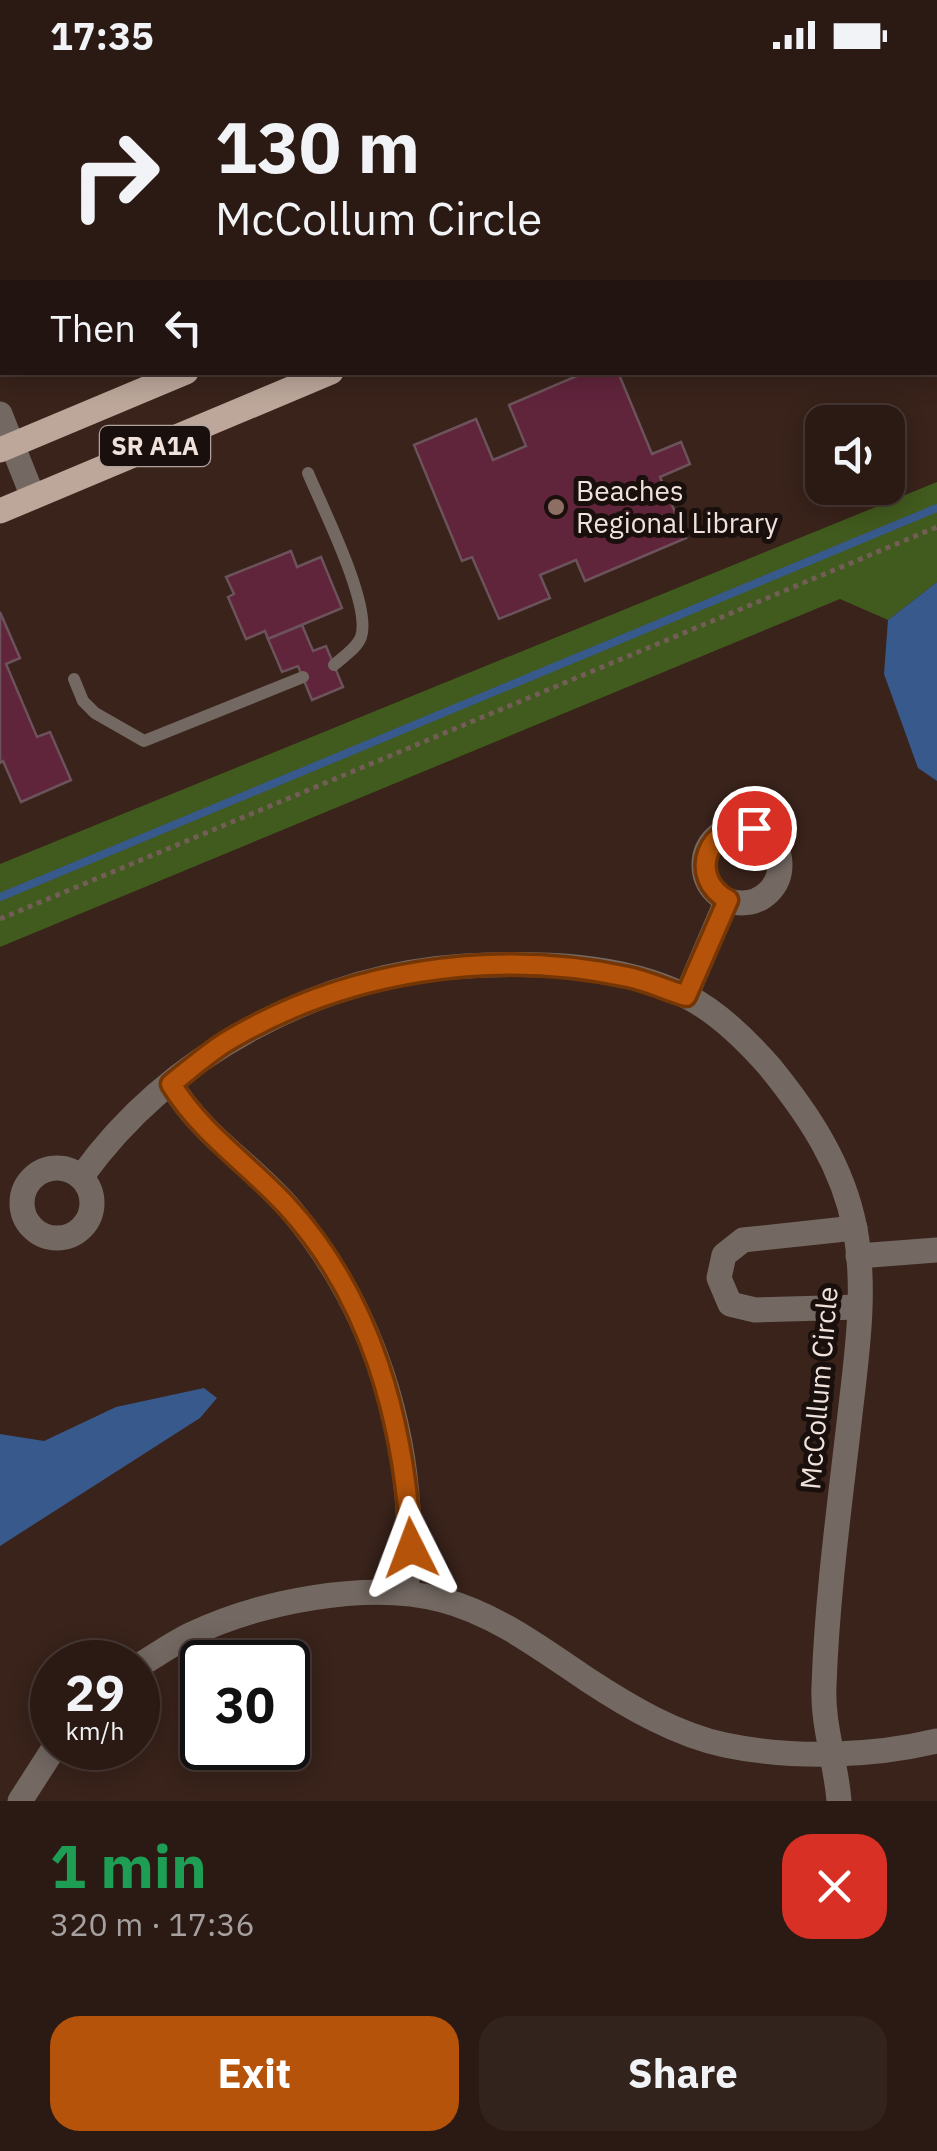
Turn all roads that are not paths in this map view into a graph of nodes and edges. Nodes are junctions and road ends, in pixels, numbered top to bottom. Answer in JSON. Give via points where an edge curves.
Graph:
{"nodes":[{"id":1,"x":179,"y":375,"type":"edge"},
{"id":2,"x":324,"y":375,"type":"edge"},
{"id":3,"x":0,"y":414,"type":"edge"},
{"id":4,"x":6,"y":448,"type":"edge"},
{"id":5,"x":308,"y":473,"type":"dead end"},
{"id":6,"x":33,"y":497,"type":"junction"},
{"id":7,"x":0,"y":511,"type":"edge"},
{"id":8,"x":334,"y":665,"type":"dead end"},
{"id":9,"x":303,"y":677,"type":"dead end"},
{"id":10,"x":74,"y":678,"type":"dead end"},
{"id":11,"x":728,"y":900,"type":"dead end"},
{"id":12,"x":686,"y":996,"type":"junction"},
{"id":13,"x":171,"y":1084,"type":"junction"},
{"id":14,"x":82,"y":1176,"type":"dead end"},
{"id":15,"x":855,"y":1228,"type":"junction"},
{"id":16,"x":937,"y":1250,"type":"edge"},
{"id":17,"x":858,"y":1256,"type":"junction"},
{"id":18,"x":859,"y":1307,"type":"junction"},
{"id":19,"x":406,"y":1593,"type":"junction"},
{"id":20,"x":160,"y":1653,"type":"edge"},
{"id":21,"x":937,"y":1741,"type":"edge"},
{"id":22,"x":833,"y":1752,"type":"junction"},
{"id":23,"x":40,"y":1770,"type":"edge"},
{"id":24,"x":0,"y":1794,"type":"edge"},
{"id":25,"x":20,"y":1800,"type":"edge"},
{"id":26,"x":839,"y":1801,"type":"edge"}],
"edges":[{"from":1,"to":4,"type":"main road","number":"SR A1A"},
{"from":2,"to":6,"type":"main road","number":"SR A1A"},
{"from":3,"to":4,"type":"street"},
{"from":4,"to":6,"type":"street"},
{"from":5,"to":8,"type":"lane","via":[[364,622],[360,642]]},
{"from":6,"to":7,"type":"main road","number":"SR A1A"},
{"from":9,"to":10,"type":"lane","via":[[144,741],[95,713]]},
{"from":11,"to":12,"type":"street"},
{"from":12,"to":13,"type":"street","name":"McCollum Circle","via":[[632,978],[558,966],[446,967],[309,1002],[224,1043]]},
{"from":12,"to":15,"type":"street","name":"McCollum Circle","via":[[756,1051],[805,1110],[831,1155]]},
{"from":13,"to":14,"type":"street","name":"McCollum Circle","via":[[139,1109]]},
{"from":13,"to":19,"type":"street","via":[[206,1131],[289,1208],[354,1308],[385,1378],[403,1453],[411,1548]]},
{"from":15,"to":17,"type":"street","name":"McCollum Circle"},
{"from":15,"to":18,"type":"street","via":[[743,1240],[724,1255],[719,1278],[730,1304],[755,1310]]},
{"from":16,"to":17,"type":"street"},
{"from":17,"to":18,"type":"street","name":"McCollum Circle"},
{"from":18,"to":22,"type":"street","name":"McCollum Circle","via":[[828,1602],[823,1692]]},
{"from":19,"to":20,"type":"street","via":[[379,1590],[290,1603],[240,1616]]},
{"from":19,"to":22,"type":"street","via":[[444,1600],[512,1630],[616,1698],[723,1745]]},
{"from":21,"to":22,"type":"street"},
{"from":22,"to":26,"type":"street","name":"McCollum Circle"},
{"from":23,"to":25,"type":"street"},
{"from":24,"to":25,"type":"street"}]}
